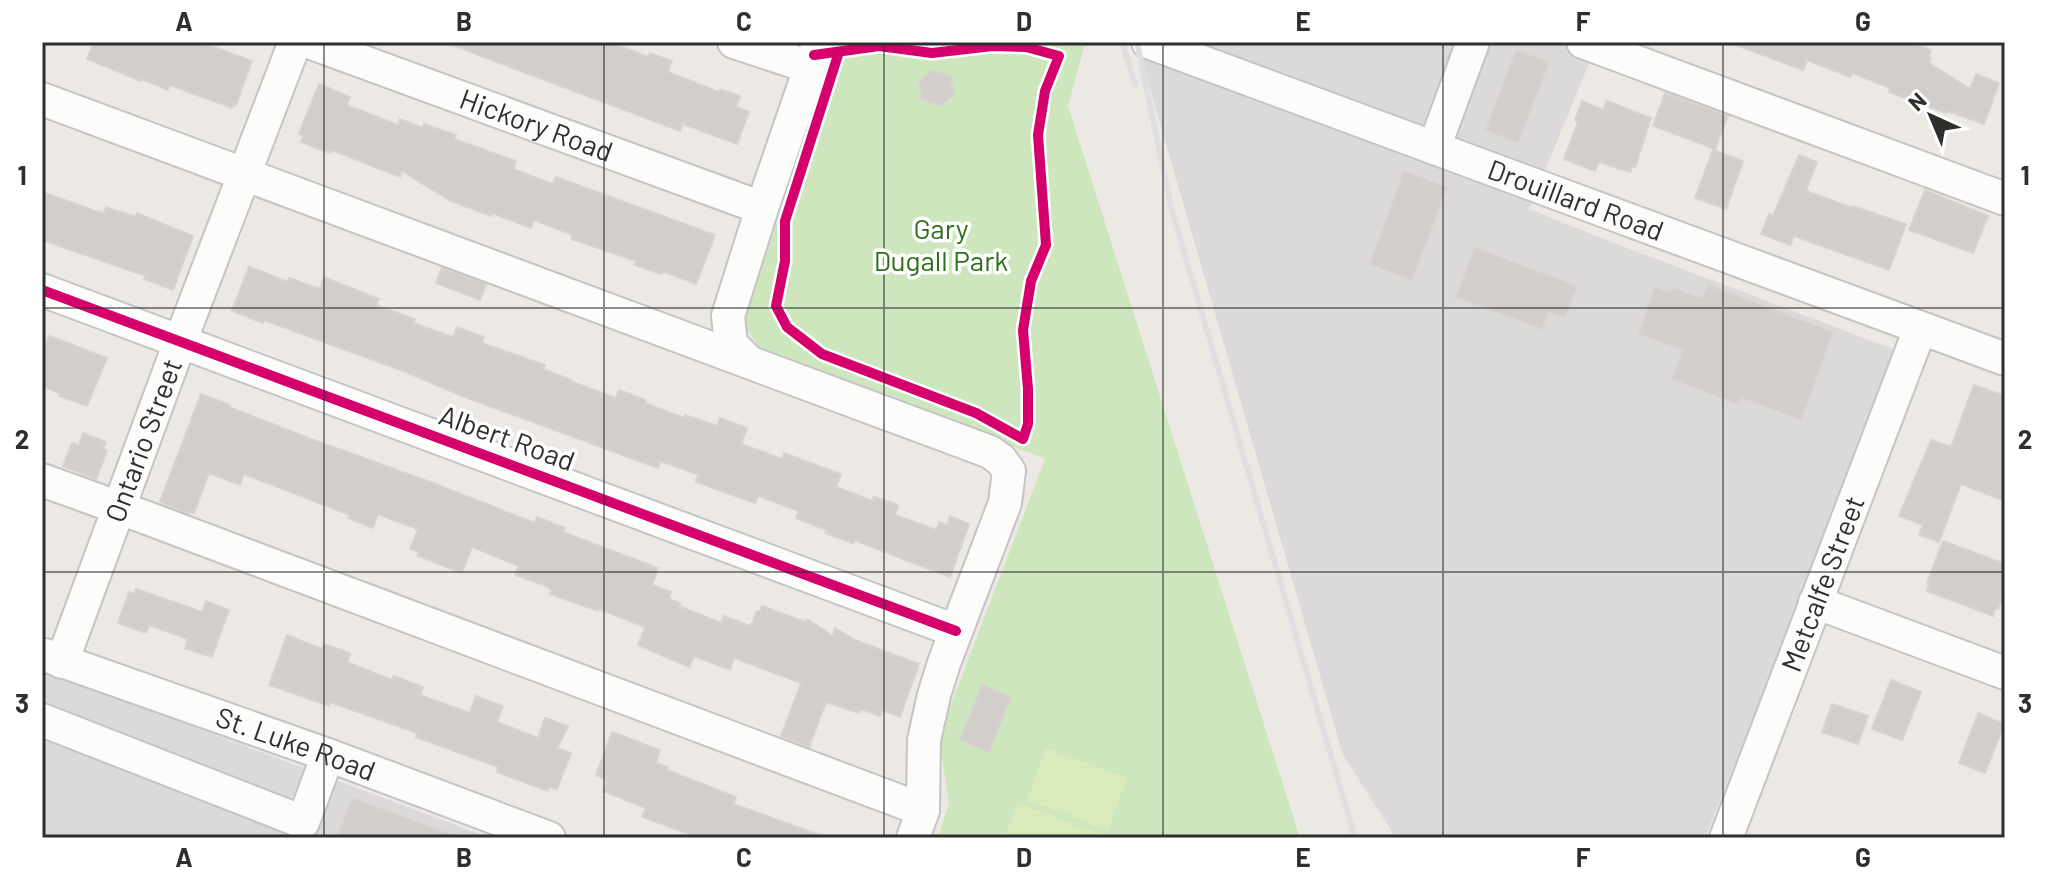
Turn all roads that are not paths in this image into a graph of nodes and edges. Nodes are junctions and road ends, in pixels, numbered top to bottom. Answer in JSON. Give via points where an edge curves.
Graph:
{"nodes":[{"id":1,"x":295,"y":42,"type":"edge"},
{"id":2,"x":309,"y":42,"type":"edge"},
{"id":3,"x":734,"y":42,"type":"edge"},
{"id":4,"x":1148,"y":42,"type":"edge"},
{"id":5,"x":1473,"y":42,"type":"edge"},
{"id":6,"x":1583,"y":42,"type":"edge"},
{"id":7,"x":814,"y":54,"type":"edge"},
{"id":8,"x":42,"y":99,"type":"edge"},
{"id":9,"x":1434,"y":148,"type":"junction"},
{"id":10,"x":244,"y":174,"type":"junction"},
{"id":11,"x":2005,"y":199,"type":"edge"},
{"id":12,"x":762,"y":208,"type":"junction"},
{"id":13,"x":42,"y":290,"type":"edge"},
{"id":14,"x":1920,"y":329,"type":"junction"},
{"id":15,"x":180,"y":342,"type":"junction"},
{"id":16,"x":2005,"y":359,"type":"edge"},
{"id":17,"x":749,"y":362,"type":"junction"},
{"id":18,"x":42,"y":480,"type":"edge"},
{"id":19,"x":120,"y":509,"type":"junction"},
{"id":20,"x":1815,"y":602,"type":"junction"},
{"id":21,"x":956,"y":631,"type":"junction"},
{"id":22,"x":52,"y":658,"type":"edge"},
{"id":23,"x":2005,"y":673,"type":"edge"},
{"id":24,"x":42,"y":720,"type":"edge"},
{"id":25,"x":328,"y":755,"type":"junction"},
{"id":26,"x":918,"y":824,"type":"edge"},
{"id":27,"x":549,"y":838,"type":"edge"},
{"id":28,"x":1726,"y":838,"type":"edge"}],
"edges":[{"from":1,"to":10,"type":"street","name":"Ontario Street"},
{"from":2,"to":12,"type":"street","name":"Hickory Road"},
{"from":3,"to":7,"type":"street"},
{"from":4,"to":9,"type":"street","name":"Drouillard Road"},
{"from":5,"to":9,"type":"street"},
{"from":6,"to":11,"type":"street"},
{"from":7,"to":12,"type":"street"},
{"from":8,"to":10,"type":"street"},
{"from":9,"to":14,"type":"street","name":"Drouillard Road"},
{"from":10,"to":15,"type":"street","name":"Ontario Street"},
{"from":10,"to":17,"type":"street"},
{"from":12,"to":17,"type":"street","via":[[728,316],[731,344]]},
{"from":13,"to":15,"type":"street","name":"Albert Road"},
{"from":14,"to":16,"type":"street","name":"Drouillard Road"},
{"from":14,"to":20,"type":"street","name":"Metcalfe Street"},
{"from":15,"to":19,"type":"street","name":"Ontario Street"},
{"from":15,"to":21,"type":"street","name":"Albert Road"},
{"from":17,"to":21,"type":"street","via":[[1001,460],[1009,471],[1005,503]]},
{"from":18,"to":19,"type":"street"},
{"from":19,"to":22,"type":"street","name":"Ontario Street"},
{"from":19,"to":26,"type":"street"},
{"from":20,"to":23,"type":"street"},
{"from":20,"to":28,"type":"street","name":"Metcalfe Street"},
{"from":21,"to":26,"type":"street","via":[[924,740]]},
{"from":22,"to":25,"type":"street","name":"St. Luke Road"},
{"from":24,"to":25,"type":"street","via":[[303,822]]},
{"from":25,"to":27,"type":"street","name":"St. Luke Road"}]}
